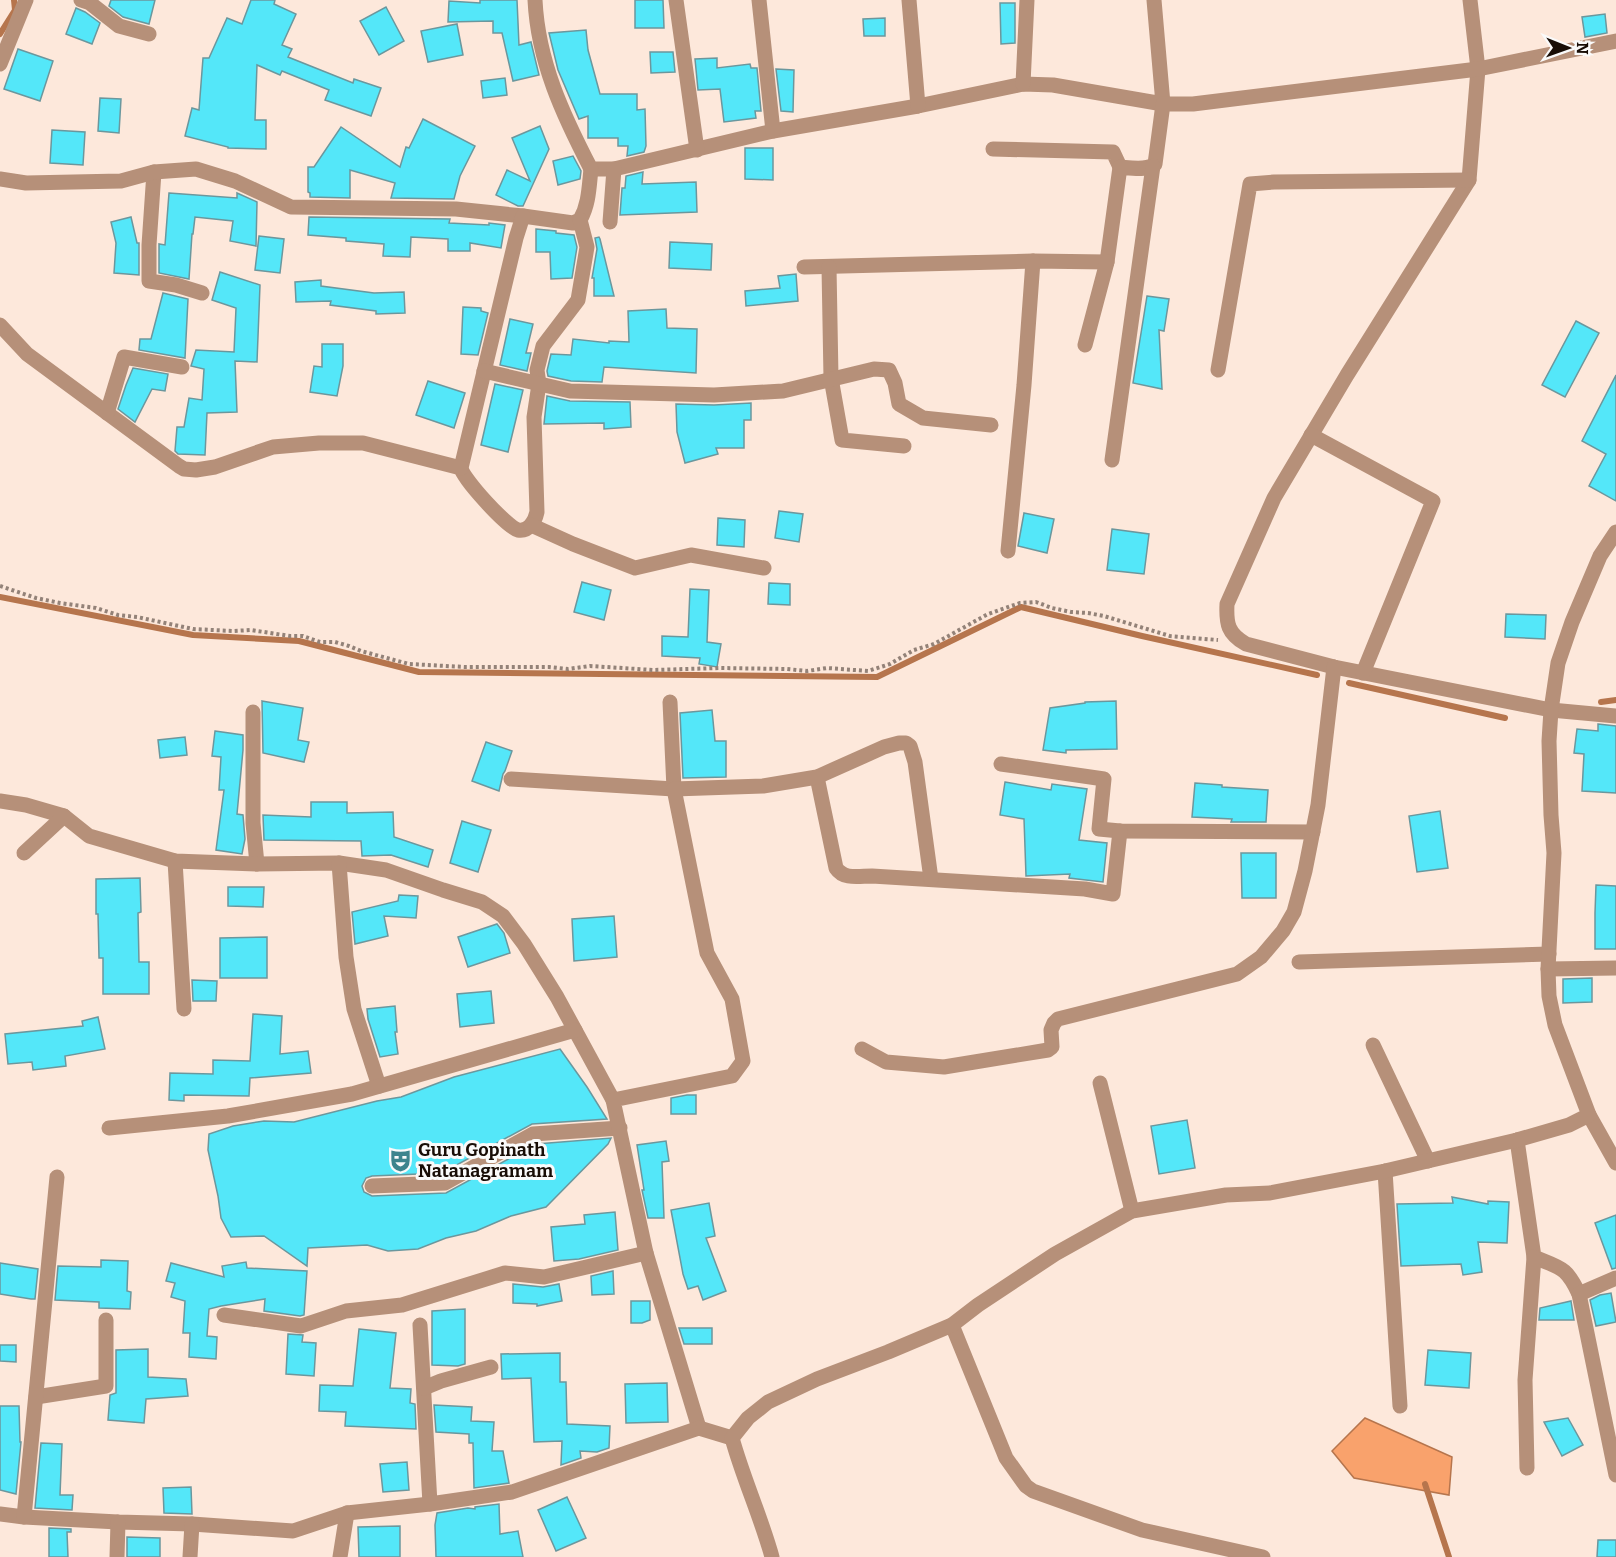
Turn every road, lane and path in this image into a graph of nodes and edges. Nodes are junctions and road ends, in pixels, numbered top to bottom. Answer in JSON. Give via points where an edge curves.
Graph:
{"nodes":[{"id":1,"x":26,"y":0,"type":"edge"},
{"id":2,"x":81,"y":0,"type":"edge"},
{"id":3,"x":535,"y":0,"type":"edge"},
{"id":4,"x":676,"y":0,"type":"edge"},
{"id":5,"x":759,"y":0,"type":"edge"},
{"id":6,"x":909,"y":0,"type":"edge"},
{"id":7,"x":1027,"y":0,"type":"edge"},
{"id":8,"x":1154,"y":0,"type":"edge"},
{"id":9,"x":1470,"y":0,"type":"edge"},
{"id":10,"x":149,"y":34,"type":"dead end"},
{"id":11,"x":1616,"y":41,"type":"edge"},
{"id":12,"x":0,"y":64,"type":"edge"},
{"id":13,"x":1478,"y":69,"type":"junction"},
{"id":14,"x":1023,"y":84,"type":"junction"},
{"id":15,"x":1163,"y":104,"type":"junction"},
{"id":16,"x":918,"y":106,"type":"junction"},
{"id":17,"x":773,"y":131,"type":"junction"},
{"id":18,"x":993,"y":149,"type":"dead end"},
{"id":19,"x":697,"y":150,"type":"junction"},
{"id":20,"x":1154,"y":166,"type":"junction"},
{"id":21,"x":1120,"y":167,"type":"junction"},
{"id":22,"x":591,"y":169,"type":"junction"},
{"id":23,"x":614,"y":170,"type":"junction"},
{"id":24,"x":154,"y":172,"type":"junction"},
{"id":25,"x":0,"y":179,"type":"edge"},
{"id":26,"x":1468,"y":180,"type":"junction"},
{"id":27,"x":524,"y":216,"type":"junction"},
{"id":28,"x":580,"y":220,"type":"junction"},
{"id":29,"x":610,"y":222,"type":"dead end"},
{"id":30,"x":1033,"y":261,"type":"junction"},
{"id":31,"x":1107,"y":262,"type":"junction"},
{"id":32,"x":804,"y":267,"type":"dead end"},
{"id":33,"x":829,"y":267,"type":"junction"},
{"id":34,"x":202,"y":292,"type":"dead end"},
{"id":35,"x":0,"y":325,"type":"edge"},
{"id":36,"x":1085,"y":345,"type":"dead end"},
{"id":37,"x":182,"y":367,"type":"dead end"},
{"id":38,"x":1218,"y":370,"type":"dead end"},
{"id":39,"x":484,"y":371,"type":"junction"},
{"id":40,"x":831,"y":378,"type":"junction"},
{"id":41,"x":539,"y":384,"type":"junction"},
{"id":42,"x":107,"y":413,"type":"junction"},
{"id":43,"x":991,"y":425,"type":"dead end"},
{"id":44,"x":1311,"y":435,"type":"junction"},
{"id":45,"x":904,"y":446,"type":"dead end"},
{"id":46,"x":1112,"y":460,"type":"dead end"},
{"id":47,"x":461,"y":468,"type":"junction"},
{"id":48,"x":531,"y":525,"type":"junction"},
{"id":49,"x":1616,"y":532,"type":"edge"},
{"id":50,"x":1008,"y":551,"type":"dead end"},
{"id":51,"x":764,"y":567,"type":"dead end"},
{"id":52,"x":0,"y":586,"type":"edge"},
{"id":53,"x":1242,"y":642,"type":"junction"},
{"id":54,"x":1335,"y":667,"type":"junction"},
{"id":55,"x":1363,"y":673,"type":"junction"},
{"id":56,"x":670,"y":702,"type":"dead end"},
{"id":57,"x":1551,"y":710,"type":"junction"},
{"id":58,"x":254,"y":712,"type":"dead end"},
{"id":59,"x":1616,"y":716,"type":"edge"},
{"id":60,"x":1000,"y":764,"type":"dead end"},
{"id":61,"x":817,"y":777,"type":"junction"},
{"id":62,"x":511,"y":779,"type":"dead end"},
{"id":63,"x":675,"y":789,"type":"junction"},
{"id":64,"x":0,"y":801,"type":"edge"},
{"id":65,"x":64,"y":816,"type":"junction"},
{"id":66,"x":1120,"y":831,"type":"junction"},
{"id":67,"x":1313,"y":832,"type":"junction"},
{"id":68,"x":24,"y":853,"type":"dead end"},
{"id":69,"x":175,"y":861,"type":"junction"},
{"id":70,"x":339,"y":863,"type":"junction"},
{"id":71,"x":257,"y":864,"type":"junction"},
{"id":72,"x":931,"y":879,"type":"junction"},
{"id":73,"x":1549,"y":961,"type":"junction"},
{"id":74,"x":1299,"y":962,"type":"dead end"},
{"id":75,"x":1616,"y":968,"type":"edge"},
{"id":76,"x":184,"y":1009,"type":"dead end"},
{"id":77,"x":575,"y":1030,"type":"junction"},
{"id":78,"x":1373,"y":1045,"type":"dead end"},
{"id":79,"x":862,"y":1049,"type":"dead end"},
{"id":80,"x":1100,"y":1083,"type":"dead end"},
{"id":81,"x":379,"y":1086,"type":"junction"},
{"id":82,"x":613,"y":1100,"type":"junction"},
{"id":83,"x":1589,"y":1115,"type":"junction"},
{"id":84,"x":109,"y":1128,"type":"dead end"},
{"id":85,"x":620,"y":1128,"type":"junction"},
{"id":86,"x":1517,"y":1140,"type":"junction"},
{"id":87,"x":1428,"y":1161,"type":"junction"},
{"id":88,"x":1616,"y":1163,"type":"edge"},
{"id":89,"x":1385,"y":1171,"type":"junction"},
{"id":90,"x":57,"y":1177,"type":"dead end"},
{"id":91,"x":372,"y":1186,"type":"dead end"},
{"id":92,"x":1132,"y":1211,"type":"junction"},
{"id":93,"x":646,"y":1253,"type":"junction"},
{"id":94,"x":1534,"y":1257,"type":"junction"},
{"id":95,"x":1616,"y":1278,"type":"edge"},
{"id":96,"x":1579,"y":1294,"type":"junction"},
{"id":97,"x":224,"y":1315,"type":"dead end"},
{"id":98,"x":106,"y":1320,"type":"dead end"},
{"id":99,"x":420,"y":1325,"type":"dead end"},
{"id":100,"x":952,"y":1325,"type":"junction"},
{"id":101,"x":491,"y":1367,"type":"dead end"},
{"id":102,"x":424,"y":1388,"type":"junction"},
{"id":103,"x":36,"y":1397,"type":"junction"},
{"id":104,"x":1400,"y":1406,"type":"dead end"},
{"id":105,"x":699,"y":1428,"type":"junction"},
{"id":106,"x":732,"y":1438,"type":"junction"},
{"id":107,"x":1527,"y":1468,"type":"dead end"},
{"id":108,"x":1616,"y":1475,"type":"edge"},
{"id":109,"x":430,"y":1504,"type":"junction"},
{"id":110,"x":347,"y":1513,"type":"junction"},
{"id":111,"x":0,"y":1514,"type":"edge"},
{"id":112,"x":24,"y":1516,"type":"junction"},
{"id":113,"x":118,"y":1522,"type":"junction"},
{"id":114,"x":192,"y":1524,"type":"junction"},
{"id":115,"x":117,"y":1557,"type":"edge"},
{"id":116,"x":190,"y":1557,"type":"edge"},
{"id":117,"x":340,"y":1557,"type":"edge"},
{"id":118,"x":772,"y":1557,"type":"edge"},
{"id":119,"x":1263,"y":1557,"type":"edge"}],
"edges":[{"from":1,"to":12,"type":"street"},
{"from":2,"to":10,"type":"street","via":[[119,26]]},
{"from":3,"to":22,"type":"street","via":[[543,57],[565,118]]},
{"from":4,"to":19,"type":"street"},
{"from":5,"to":17,"type":"street"},
{"from":6,"to":16,"type":"street"},
{"from":7,"to":14,"type":"street"},
{"from":8,"to":15,"type":"street"},
{"from":9,"to":13,"type":"street"},
{"from":11,"to":13,"type":"street"},
{"from":13,"to":15,"type":"street","via":[[1193,104]]},
{"from":13,"to":26,"type":"street"},
{"from":14,"to":15,"type":"street"},
{"from":14,"to":16,"type":"street"},
{"from":15,"to":20,"type":"street"},
{"from":16,"to":17,"type":"street"},
{"from":17,"to":19,"type":"street"},
{"from":18,"to":21,"type":"street","via":[[1113,152]]},
{"from":19,"to":23,"type":"street"},
{"from":20,"to":21,"type":"street"},
{"from":20,"to":46,"type":"street"},
{"from":21,"to":31,"type":"street"},
{"from":22,"to":23,"type":"street"},
{"from":22,"to":28,"type":"street","via":[[587,203]]},
{"from":23,"to":29,"type":"street"},
{"from":24,"to":25,"type":"street","via":[[121,181],[26,183]]},
{"from":24,"to":27,"type":"street","via":[[196,170],[235,181],[291,207],[456,209]]},
{"from":24,"to":34,"type":"street","via":[[149,281]]},
{"from":26,"to":38,"type":"street","via":[[1250,184]]},
{"from":26,"to":44,"type":"street"},
{"from":27,"to":28,"type":"street","via":[[573,223]]},
{"from":27,"to":39,"type":"street"},
{"from":28,"to":41,"type":"street","via":[[586,247],[578,300],[543,346],[537,370]]},
{"from":30,"to":31,"type":"street"},
{"from":30,"to":33,"type":"street"},
{"from":30,"to":50,"type":"street"},
{"from":31,"to":36,"type":"street"},
{"from":32,"to":33,"type":"street"},
{"from":33,"to":40,"type":"street"},
{"from":35,"to":42,"type":"street","via":[[27,354]]},
{"from":37,"to":42,"type":"street","via":[[124,357]]},
{"from":39,"to":41,"type":"street"},
{"from":39,"to":47,"type":"street"},
{"from":40,"to":41,"type":"street","via":[[783,391],[714,395],[570,391]]},
{"from":40,"to":43,"type":"street","via":[[888,370],[895,383],[898,404],[923,418]]},
{"from":40,"to":45,"type":"street","via":[[842,440]]},
{"from":41,"to":48,"type":"street","via":[[534,417],[537,512]]},
{"from":42,"to":47,"type":"street","via":[[184,469],[215,467],[273,447],[319,443],[363,443]]},
{"from":44,"to":53,"type":"street","via":[[1274,498],[1227,604],[1230,629]]},
{"from":44,"to":55,"type":"street","via":[[1433,501]]},
{"from":47,"to":48,"type":"street","via":[[473,489],[516,529]]},
{"from":48,"to":51,"type":"street","via":[[635,568],[692,555]]},
{"from":49,"to":57,"type":"street","via":[[1600,556],[1572,621],[1558,663]]},
{"from":52,"to":53,"type":"path","via":[[36,598],[193,629],[303,636],[409,664],[465,667],[868,671],[934,644],[988,614],[1036,602],[1104,616],[1170,636]]},
{"from":53,"to":54,"type":"street"},
{"from":54,"to":55,"type":"street"},
{"from":54,"to":67,"type":"street"},
{"from":55,"to":57,"type":"street"},
{"from":56,"to":63,"type":"street"},
{"from":57,"to":59,"type":"street"},
{"from":57,"to":73,"type":"street","via":[[1548,741],[1554,853]]},
{"from":58,"to":71,"type":"street","via":[[252,823]]},
{"from":60,"to":66,"type":"street","via":[[1104,778],[1099,829]]},
{"from":61,"to":63,"type":"street","via":[[763,786]]},
{"from":61,"to":72,"type":"street","via":[[840,873]]},
{"from":61,"to":72,"type":"street","via":[[884,747],[898,743],[910,746]]},
{"from":62,"to":63,"type":"street"},
{"from":63,"to":82,"type":"street","via":[[707,953],[732,999],[743,1061],[732,1076]]},
{"from":64,"to":65,"type":"street"},
{"from":65,"to":68,"type":"street"},
{"from":65,"to":69,"type":"street","via":[[89,836]]},
{"from":66,"to":67,"type":"street"},
{"from":66,"to":72,"type":"street","via":[[1113,894]]},
{"from":67,"to":79,"type":"street","via":[[1294,912],[1261,957],[1237,974],[1058,1019],[1052,1027],[1052,1047],[1048,1050],[944,1067],[886,1062]]},
{"from":69,"to":71,"type":"street"},
{"from":69,"to":76,"type":"street"},
{"from":70,"to":71,"type":"street"},
{"from":70,"to":77,"type":"street","via":[[386,870],[482,902],[503,916]]},
{"from":70,"to":81,"type":"street","via":[[354,1009]]},
{"from":73,"to":74,"type":"street"},
{"from":73,"to":75,"type":"street"},
{"from":73,"to":83,"type":"street","via":[[1549,996],[1556,1025]]},
{"from":77,"to":81,"type":"street"},
{"from":77,"to":82,"type":"street"},
{"from":78,"to":87,"type":"street"},
{"from":80,"to":92,"type":"street"},
{"from":81,"to":84,"type":"street","via":[[228,1116]]},
{"from":82,"to":85,"type":"street"},
{"from":83,"to":86,"type":"street"},
{"from":83,"to":88,"type":"street"},
{"from":85,"to":91,"type":"street","via":[[533,1134],[445,1183]]},
{"from":85,"to":93,"type":"street"},
{"from":86,"to":87,"type":"street"},
{"from":86,"to":94,"type":"street"},
{"from":87,"to":89,"type":"street"},
{"from":89,"to":92,"type":"street","via":[[1270,1193],[1226,1195]]},
{"from":89,"to":104,"type":"street"},
{"from":90,"to":103,"type":"street"},
{"from":92,"to":100,"type":"street","via":[[1055,1254]]},
{"from":93,"to":97,"type":"street","via":[[544,1277],[505,1273],[402,1305],[346,1311],[301,1326]]},
{"from":93,"to":105,"type":"street"},
{"from":94,"to":96,"type":"street","via":[[1564,1270]]},
{"from":94,"to":107,"type":"street","via":[[1525,1380]]},
{"from":95,"to":96,"type":"street"},
{"from":96,"to":108,"type":"street"},
{"from":98,"to":103,"type":"street","via":[[106,1386]]},
{"from":99,"to":102,"type":"street"},
{"from":100,"to":106,"type":"street","via":[[768,1402]]},
{"from":100,"to":119,"type":"street","via":[[1006,1458],[1026,1486],[1142,1530]]},
{"from":101,"to":102,"type":"street"},
{"from":102,"to":109,"type":"street"},
{"from":103,"to":112,"type":"street"},
{"from":105,"to":106,"type":"street"},
{"from":105,"to":109,"type":"street","via":[[512,1492]]},
{"from":106,"to":118,"type":"street"},
{"from":109,"to":110,"type":"street"},
{"from":110,"to":114,"type":"street","via":[[293,1532]]},
{"from":110,"to":117,"type":"street"},
{"from":111,"to":112,"type":"street"},
{"from":112,"to":113,"type":"street"},
{"from":113,"to":114,"type":"street"},
{"from":113,"to":115,"type":"street"},
{"from":114,"to":116,"type":"street"}]}
